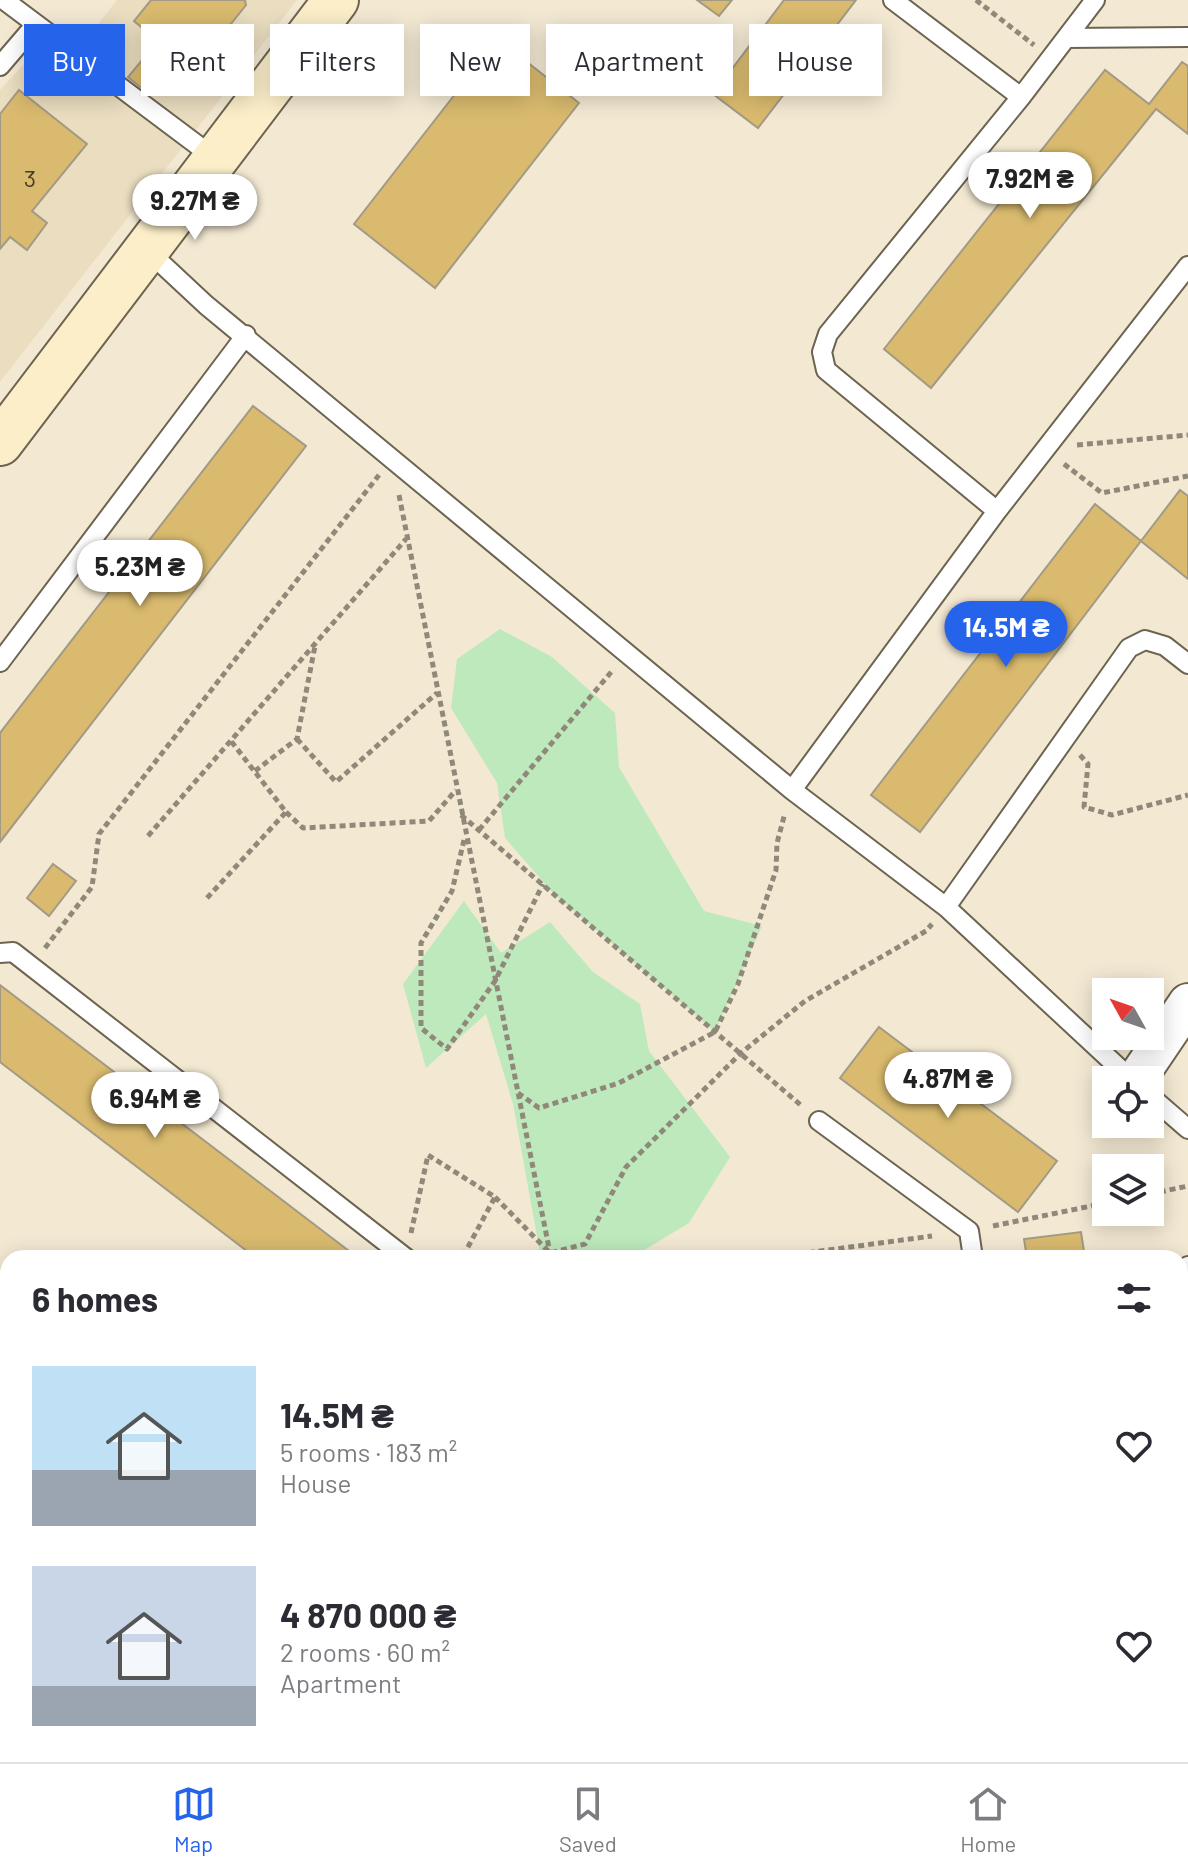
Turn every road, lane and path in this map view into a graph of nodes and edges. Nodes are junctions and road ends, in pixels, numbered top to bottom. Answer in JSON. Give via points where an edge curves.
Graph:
{"nodes":[{"id":1,"x":4,"y":0,"type":"edge"},
{"id":2,"x":336,"y":0,"type":"edge"},
{"id":3,"x":893,"y":0,"type":"edge"},
{"id":4,"x":976,"y":0,"type":"edge"},
{"id":5,"x":1095,"y":0,"type":"edge"},
{"id":6,"x":36,"y":24,"type":"edge"},
{"id":7,"x":1188,"y":37,"type":"edge"},
{"id":8,"x":24,"y":38,"type":"edge"},
{"id":9,"x":1066,"y":38,"type":"junction"},
{"id":10,"x":1051,"y":58,"type":"junction"},
{"id":11,"x":0,"y":66,"type":"edge"},
{"id":12,"x":125,"y":91,"type":"edge"},
{"id":13,"x":1021,"y":97,"type":"junction"},
{"id":14,"x":216,"y":159,"type":"junction"},
{"id":15,"x":147,"y":250,"type":"junction"},
{"id":16,"x":1188,"y":266,"type":"edge"},
{"id":17,"x":246,"y":335,"type":"junction"},
{"id":18,"x":1188,"y":435,"type":"edge"},
{"id":19,"x":0,"y":443,"type":"edge"},
{"id":20,"x":1044,"y":448,"type":"junction"},
{"id":21,"x":392,"y":459,"type":"junction"},
{"id":22,"x":1188,"y":476,"type":"edge"},
{"id":23,"x":997,"y":511,"type":"junction"},
{"id":24,"x":407,"y":538,"type":"junction"},
{"id":25,"x":315,"y":645,"type":"junction"},
{"id":26,"x":628,"y":653,"type":"junction"},
{"id":27,"x":0,"y":662,"type":"edge"},
{"id":28,"x":1188,"y":664,"type":"edge"},
{"id":29,"x":437,"y":693,"type":"junction"},
{"id":30,"x":1066,"y":736,"type":"junction"},
{"id":31,"x":297,"y":739,"type":"junction"},
{"id":32,"x":231,"y":741,"type":"junction"},
{"id":33,"x":255,"y":771,"type":"junction"},
{"id":34,"x":456,"y":790,"type":"junction"},
{"id":35,"x":792,"y":790,"type":"junction"},
{"id":36,"x":1188,"y":795,"type":"edge"},
{"id":37,"x":286,"y":812,"type":"junction"},
{"id":38,"x":461,"y":814,"type":"junction"},
{"id":39,"x":479,"y":830,"type":"junction"},
{"id":40,"x":148,"y":836,"type":"dead end"},
{"id":41,"x":465,"y":836,"type":"junction"},
{"id":42,"x":543,"y":884,"type":"junction"},
{"id":43,"x":207,"y":898,"type":"dead end"},
{"id":44,"x":946,"y":907,"type":"junction"},
{"id":45,"x":0,"y":953,"type":"edge"},
{"id":46,"x":32,"y":966,"type":"junction"},
{"id":47,"x":495,"y":981,"type":"junction"},
{"id":48,"x":1188,"y":1003,"type":"edge"},
{"id":49,"x":715,"y":1032,"type":"junction"},
{"id":50,"x":741,"y":1053,"type":"junction"},
{"id":51,"x":1119,"y":1066,"type":"edge"},
{"id":52,"x":1144,"y":1066,"type":"edge"},
{"id":53,"x":517,"y":1093,"type":"junction"},
{"id":54,"x":1164,"y":1108,"type":"edge"},
{"id":55,"x":819,"y":1121,"type":"joint"},
{"id":56,"x":1188,"y":1129,"type":"edge"},
{"id":57,"x":1188,"y":1186,"type":"edge"},
{"id":58,"x":1164,"y":1191,"type":"edge"},
{"id":59,"x":495,"y":1197,"type":"junction"},
{"id":60,"x":1092,"y":1206,"type":"edge"},
{"id":61,"x":1019,"y":1222,"type":"dead end"},
{"id":62,"x":969,"y":1231,"type":"junction"},
{"id":63,"x":396,"y":1250,"type":"edge"},
{"id":64,"x":408,"y":1250,"type":"edge"},
{"id":65,"x":466,"y":1250,"type":"edge"},
{"id":66,"x":544,"y":1250,"type":"edge"},
{"id":67,"x":549,"y":1250,"type":"edge"},
{"id":68,"x":568,"y":1250,"type":"edge"},
{"id":69,"x":828,"y":1250,"type":"edge"},
{"id":70,"x":972,"y":1250,"type":"edge"}],
"edges":[{"from":1,"to":6,"type":"lane"},
{"from":2,"to":14,"type":"street"},
{"from":3,"to":13,"type":"lane"},
{"from":4,"to":10,"type":"path"},
{"from":5,"to":9,"type":"lane"},
{"from":7,"to":9,"type":"lane"},
{"from":8,"to":11,"type":"lane"},
{"from":9,"to":10,"type":"lane"},
{"from":10,"to":13,"type":"lane"},
{"from":12,"to":14,"type":"lane"},
{"from":13,"to":23,"type":"lane","via":[[828,334],[822,352],[826,370]]},
{"from":14,"to":15,"type":"street"},
{"from":15,"to":17,"type":"lane"},
{"from":15,"to":19,"type":"street"},
{"from":16,"to":20,"type":"lane"},
{"from":17,"to":21,"type":"lane"},
{"from":17,"to":27,"type":"lane"},
{"from":18,"to":20,"type":"path"},
{"from":20,"to":22,"type":"path","via":[[1102,493]]},
{"from":20,"to":23,"type":"lane"},
{"from":21,"to":24,"type":"path"},
{"from":21,"to":26,"type":"lane"},
{"from":21,"to":46,"type":"path","via":[[99,834],[92,887]]},
{"from":23,"to":35,"type":"lane"},
{"from":24,"to":25,"type":"path"},
{"from":24,"to":29,"type":"path"},
{"from":25,"to":31,"type":"path"},
{"from":25,"to":32,"type":"path"},
{"from":26,"to":35,"type":"lane"},
{"from":26,"to":39,"type":"path"},
{"from":28,"to":30,"type":"lane","via":[[1165,646],[1145,640],[1129,648]]},
{"from":29,"to":31,"type":"path","via":[[336,782]]},
{"from":29,"to":34,"type":"path"},
{"from":30,"to":36,"type":"path","via":[[1088,764],[1084,807],[1112,815]]},
{"from":30,"to":44,"type":"lane"},
{"from":31,"to":33,"type":"path"},
{"from":32,"to":33,"type":"path"},
{"from":32,"to":40,"type":"path"},
{"from":33,"to":37,"type":"path"},
{"from":34,"to":37,"type":"path","via":[[429,821],[303,828]]},
{"from":34,"to":38,"type":"path"},
{"from":35,"to":44,"type":"lane"},
{"from":35,"to":49,"type":"path","via":[[777,843],[776,870],[738,984]]},
{"from":37,"to":43,"type":"path"},
{"from":38,"to":39,"type":"path"},
{"from":38,"to":41,"type":"path"},
{"from":39,"to":42,"type":"path"},
{"from":41,"to":47,"type":"path"},
{"from":41,"to":47,"type":"path","via":[[452,891],[421,943],[421,1028],[447,1049]]},
{"from":42,"to":47,"type":"path"},
{"from":42,"to":49,"type":"path"},
{"from":44,"to":50,"type":"path","via":[[926,931],[805,1001]]},
{"from":44,"to":51,"type":"lane"},
{"from":45,"to":46,"type":"lane","via":[[13,952]]},
{"from":46,"to":63,"type":"lane"},
{"from":47,"to":53,"type":"path"},
{"from":48,"to":52,"type":"street"},
{"from":49,"to":50,"type":"path"},
{"from":49,"to":53,"type":"path","via":[[619,1083],[539,1108]]},
{"from":50,"to":55,"type":"path"},
{"from":50,"to":68,"type":"path","via":[[626,1167],[585,1244]]},
{"from":53,"to":67,"type":"path"},
{"from":54,"to":56,"type":"lane"},
{"from":55,"to":62,"type":"lane"},
{"from":57,"to":58,"type":"path"},
{"from":59,"to":64,"type":"path","via":[[428,1155]]},
{"from":59,"to":65,"type":"path"},
{"from":59,"to":66,"type":"path"},
{"from":60,"to":61,"type":"path"},
{"from":62,"to":69,"type":"path"},
{"from":62,"to":70,"type":"lane"}]}
